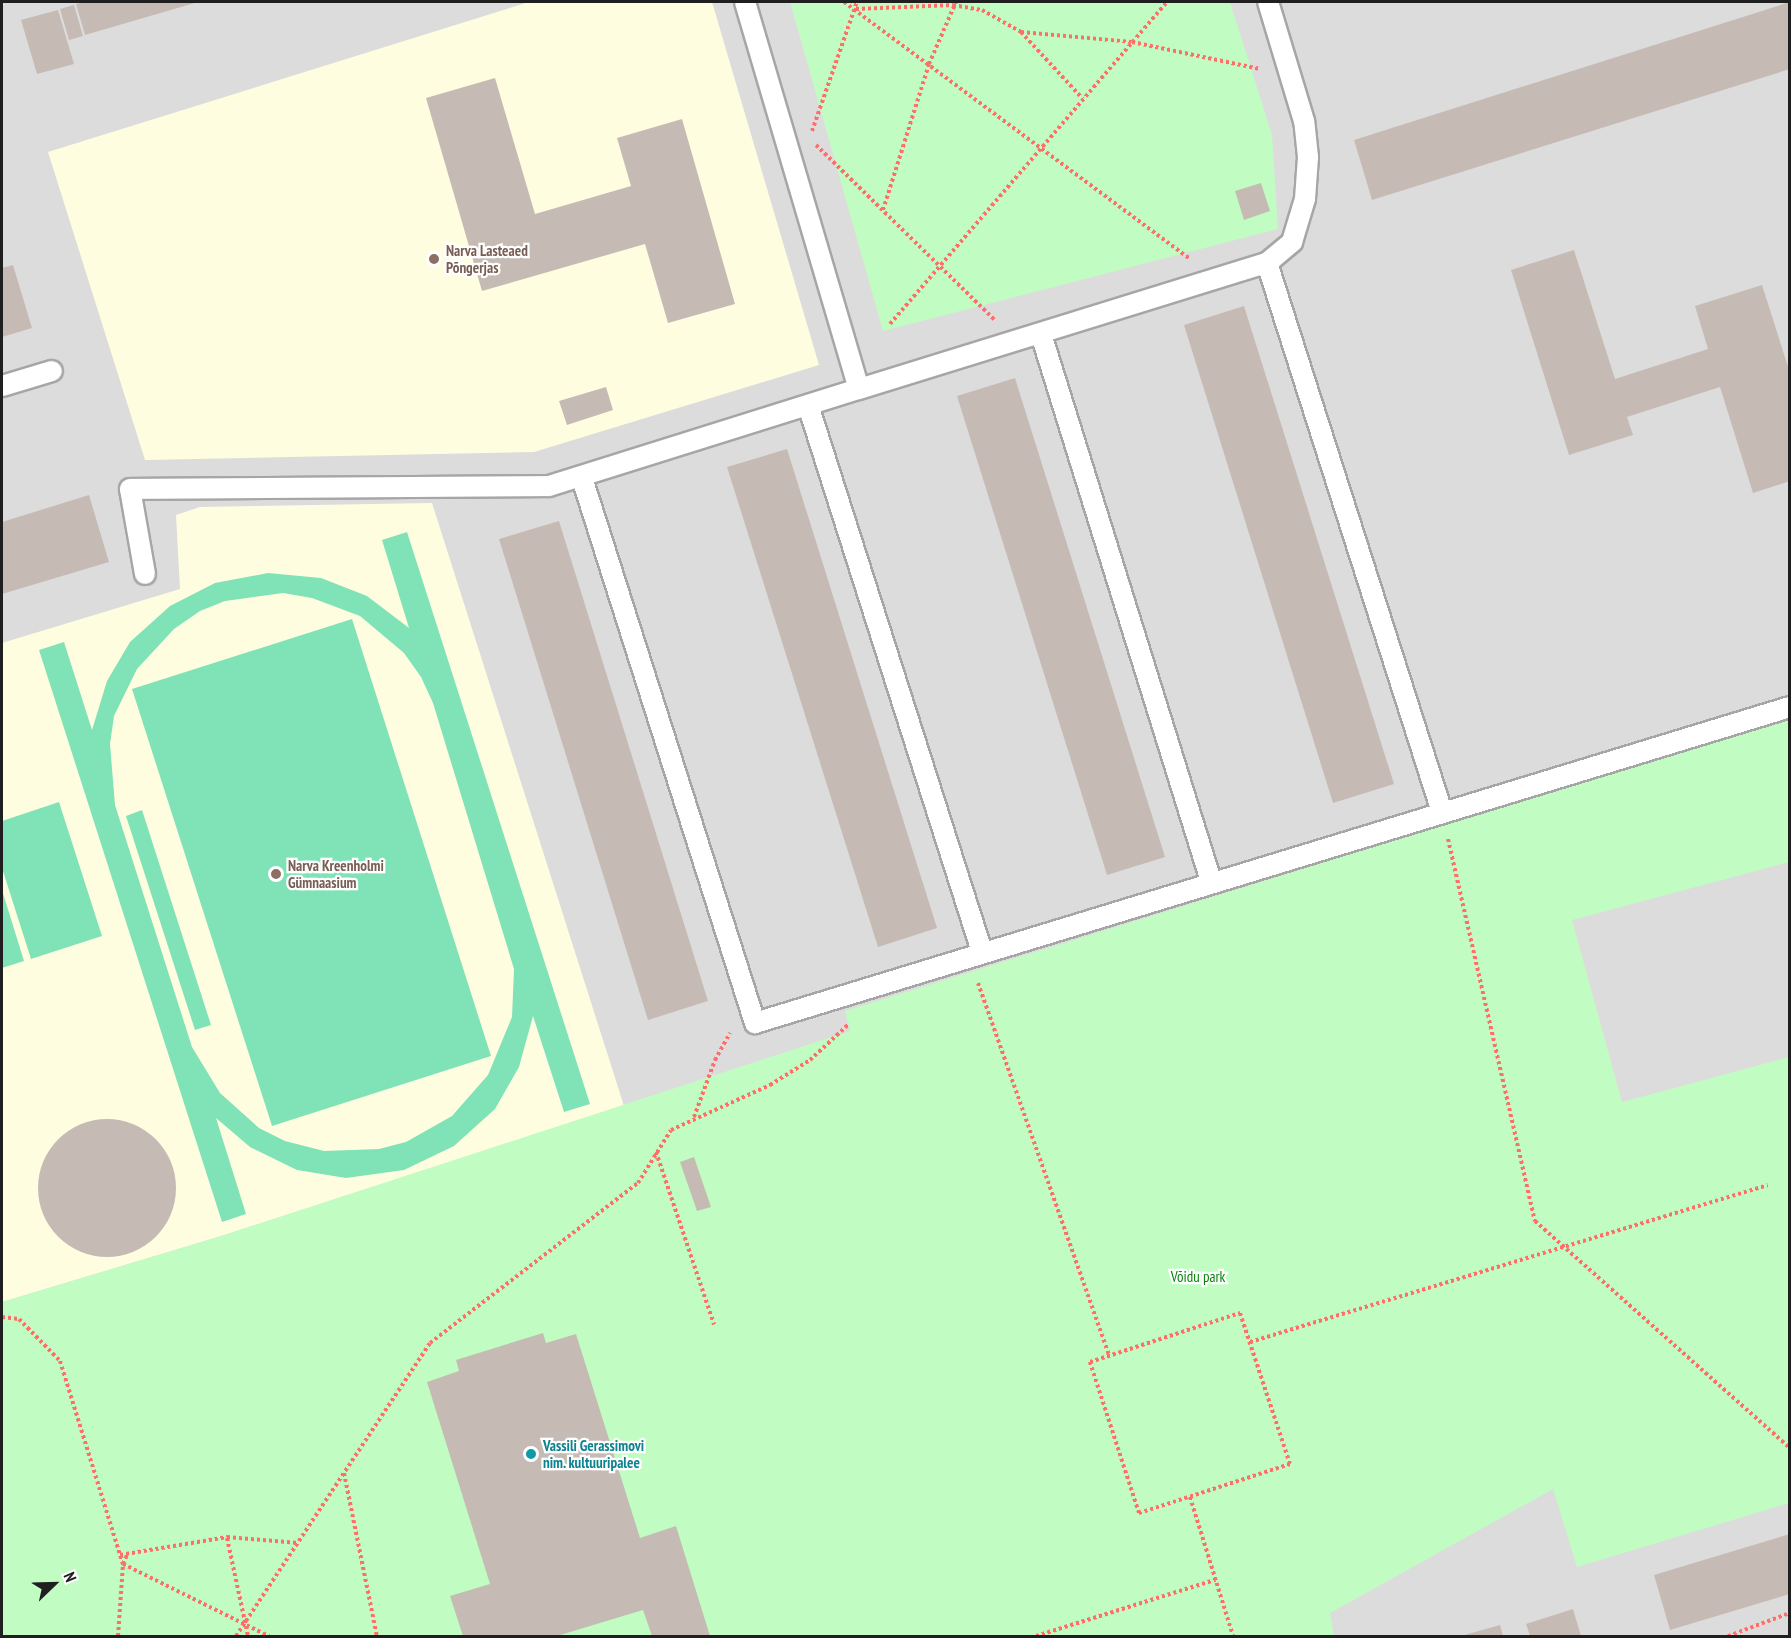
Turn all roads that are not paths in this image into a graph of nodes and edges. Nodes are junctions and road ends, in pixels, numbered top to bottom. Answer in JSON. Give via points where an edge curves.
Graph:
{"nodes":[{"id":1,"x":745,"y":2,"type":"edge"},
{"id":2,"x":1268,"y":2,"type":"edge"},
{"id":3,"x":1267,"y":263,"type":"junction"},
{"id":4,"x":1041,"y":334,"type":"junction"},
{"id":5,"x":52,"y":371,"type":"dead end"},
{"id":6,"x":2,"y":386,"type":"edge"},
{"id":7,"x":859,"y":389,"type":"junction"},
{"id":8,"x":808,"y":405,"type":"junction"},
{"id":9,"x":582,"y":478,"type":"junction"},
{"id":10,"x":145,"y":574,"type":"dead end"},
{"id":11,"x":1790,"y":707,"type":"edge"},
{"id":12,"x":1442,"y":812,"type":"junction"},
{"id":13,"x":1211,"y":881,"type":"junction"},
{"id":14,"x":975,"y":954,"type":"junction"}],
"edges":[{"from":1,"to":7,"type":"lane"},
{"from":2,"to":3,"type":"lane","via":[[1291,75],[1308,157],[1305,199],[1292,242]]},
{"from":3,"to":4,"type":"lane"},
{"from":3,"to":12,"type":"lane"},
{"from":4,"to":7,"type":"lane"},
{"from":4,"to":13,"type":"lane"},
{"from":5,"to":6,"type":"lane"},
{"from":7,"to":8,"type":"lane"},
{"from":8,"to":9,"type":"lane"},
{"from":8,"to":14,"type":"lane"},
{"from":9,"to":10,"type":"lane","via":[[549,486],[130,489]]},
{"from":9,"to":14,"type":"lane","via":[[754,1023]]},
{"from":11,"to":12,"type":"lane"},
{"from":12,"to":13,"type":"lane"},
{"from":13,"to":14,"type":"lane"}]}
